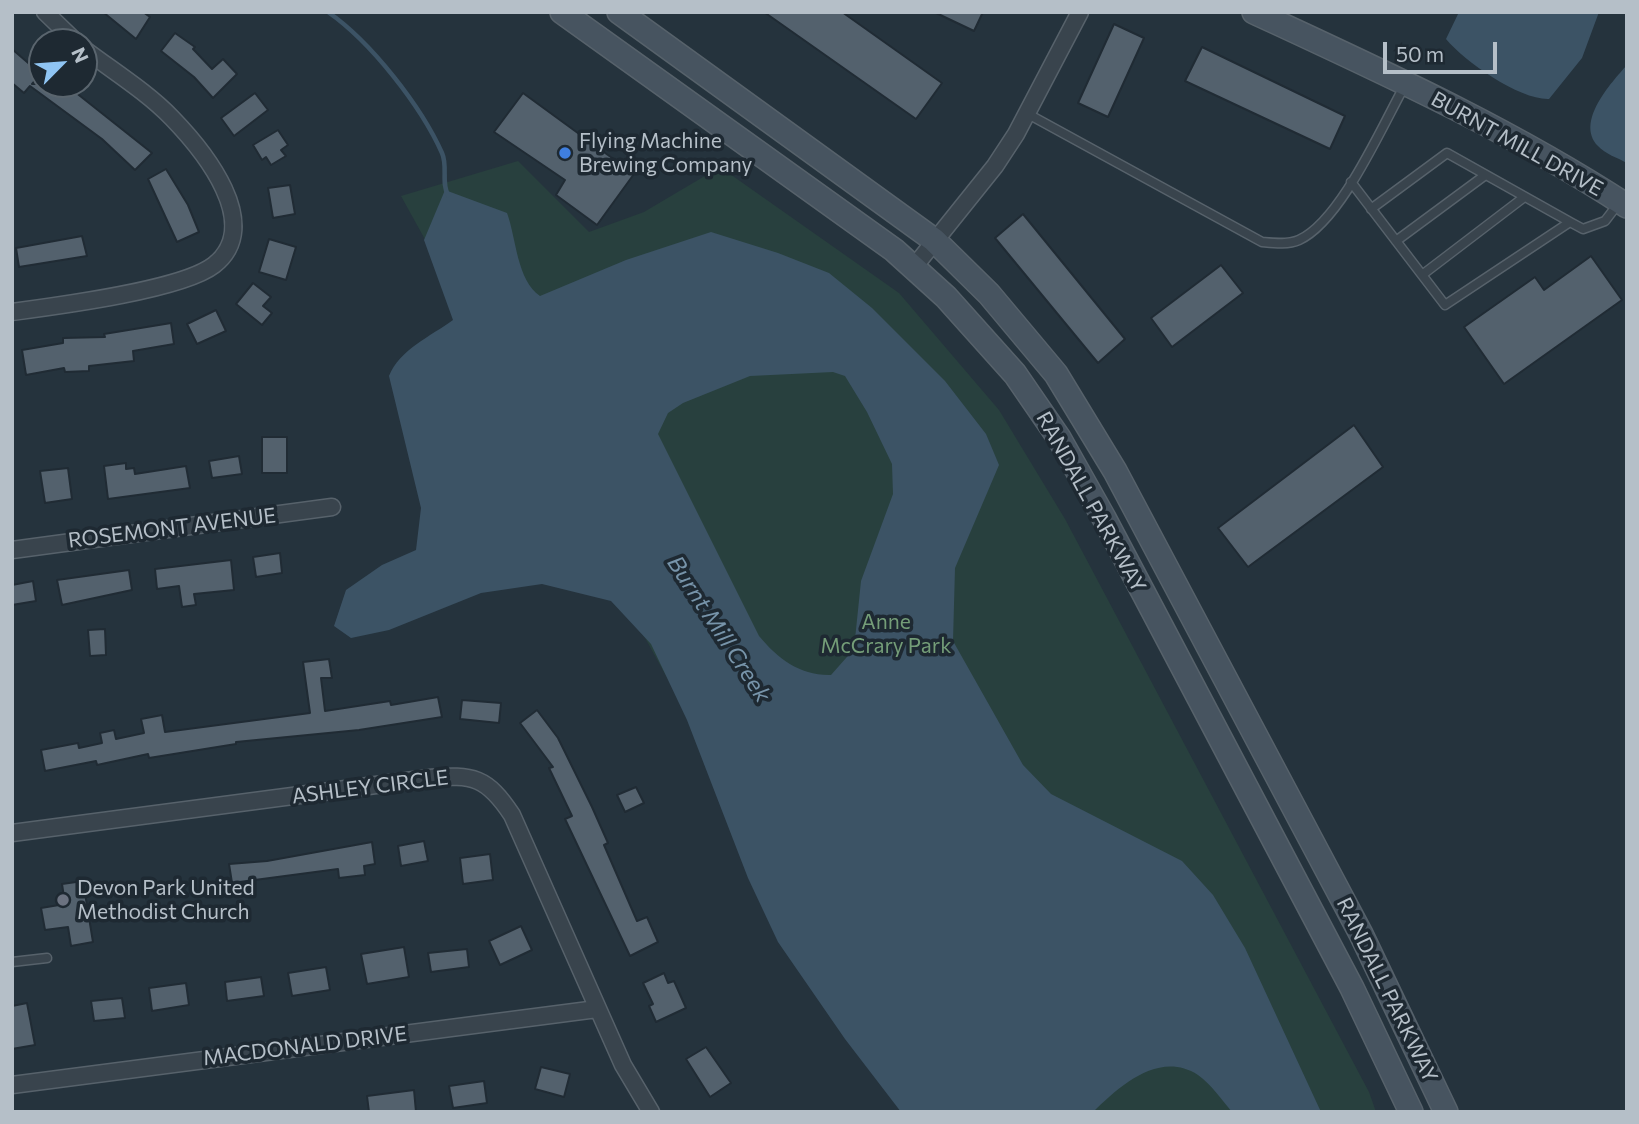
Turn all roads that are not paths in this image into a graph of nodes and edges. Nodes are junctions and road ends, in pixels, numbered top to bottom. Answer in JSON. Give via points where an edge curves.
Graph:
{"nodes":[{"id":1,"x":45,"y":12,"type":"edge"},
{"id":2,"x":562,"y":12,"type":"edge"},
{"id":3,"x":620,"y":12,"type":"edge"},
{"id":4,"x":1080,"y":12,"type":"edge"},
{"id":5,"x":1254,"y":12,"type":"edge"},
{"id":6,"x":62,"y":28,"type":"edge"},
{"id":7,"x":98,"y":60,"type":"edge"},
{"id":8,"x":1406,"y":84,"type":"junction"},
{"id":9,"x":1028,"y":114,"type":"junction"},
{"id":10,"x":1484,"y":176,"type":"junction"},
{"id":11,"x":1351,"y":182,"type":"junction"},
{"id":12,"x":1523,"y":198,"type":"junction"},
{"id":13,"x":1623,"y":204,"type":"edge"},
{"id":14,"x":1371,"y":209,"type":"junction"},
{"id":15,"x":1570,"y":222,"type":"junction"},
{"id":16,"x":934,"y":240,"type":"junction"},
{"id":17,"x":1396,"y":241,"type":"junction"},
{"id":18,"x":914,"y":267,"type":"junction"},
{"id":19,"x":1422,"y":275,"type":"junction"},
{"id":20,"x":12,"y":312,"type":"edge"},
{"id":21,"x":332,"y":507,"type":"dead end"},
{"id":22,"x":12,"y":550,"type":"edge"},
{"id":23,"x":12,"y":833,"type":"edge"},
{"id":24,"x":47,"y":958,"type":"dead end"},
{"id":25,"x":12,"y":962,"type":"edge"},
{"id":26,"x":597,"y":1009,"type":"junction"},
{"id":27,"x":12,"y":1085,"type":"edge"},
{"id":28,"x":651,"y":1112,"type":"edge"},
{"id":29,"x":1411,"y":1112,"type":"edge"},
{"id":30,"x":1446,"y":1112,"type":"edge"}],
"edges":[{"from":1,"to":6,"type":"street"},
{"from":2,"to":18,"type":"main road","name":"RANDALL PARKWAY"},
{"from":3,"to":16,"type":"main road","name":"RANDALL PARKWAY"},
{"from":4,"to":9,"type":"street"},
{"from":5,"to":8,"type":"main road","name":"BURNT MILL DRIVE"},
{"from":7,"to":20,"type":"street","via":[[162,108],[190,139],[225,188],[233,232],[222,257],[193,276],[162,286]]},
{"from":8,"to":11,"type":"lane"},
{"from":8,"to":13,"type":"main road","name":"BURNT MILL DRIVE","via":[[1530,148]]},
{"from":9,"to":11,"type":"lane","via":[[1262,242],[1298,241],[1319,227]]},
{"from":9,"to":16,"type":"street","via":[[995,166]]},
{"from":10,"to":12,"type":"lane"},
{"from":10,"to":14,"type":"lane","via":[[1447,153]]},
{"from":10,"to":17,"type":"lane"},
{"from":11,"to":14,"type":"lane"},
{"from":12,"to":15,"type":"lane"},
{"from":12,"to":19,"type":"lane"},
{"from":13,"to":15,"type":"lane","via":[[1605,222],[1583,229]]},
{"from":14,"to":17,"type":"lane"},
{"from":15,"to":19,"type":"lane","via":[[1445,305]]},
{"from":16,"to":18,"type":"street"},
{"from":16,"to":30,"type":"main road","name":"RANDALL PARKWAY","via":[[1012,320],[1056,374],[1094,433],[1361,934]]},
{"from":17,"to":19,"type":"lane"},
{"from":18,"to":29,"type":"main road","name":"RANDALL PARKWAY","via":[[997,352],[1069,454],[1352,988]]},
{"from":21,"to":22,"type":"street","name":"ROSEMONT AVENUE"},
{"from":23,"to":26,"type":"street","name":"ASHLEY CIRCLE","via":[[429,778],[473,777],[486,783],[512,816]]},
{"from":24,"to":25,"type":"lane"},
{"from":26,"to":27,"type":"street","name":"MACDONALD DRIVE"},
{"from":26,"to":28,"type":"street","name":"ASHLEY CIRCLE","via":[[627,1074]]}]}
